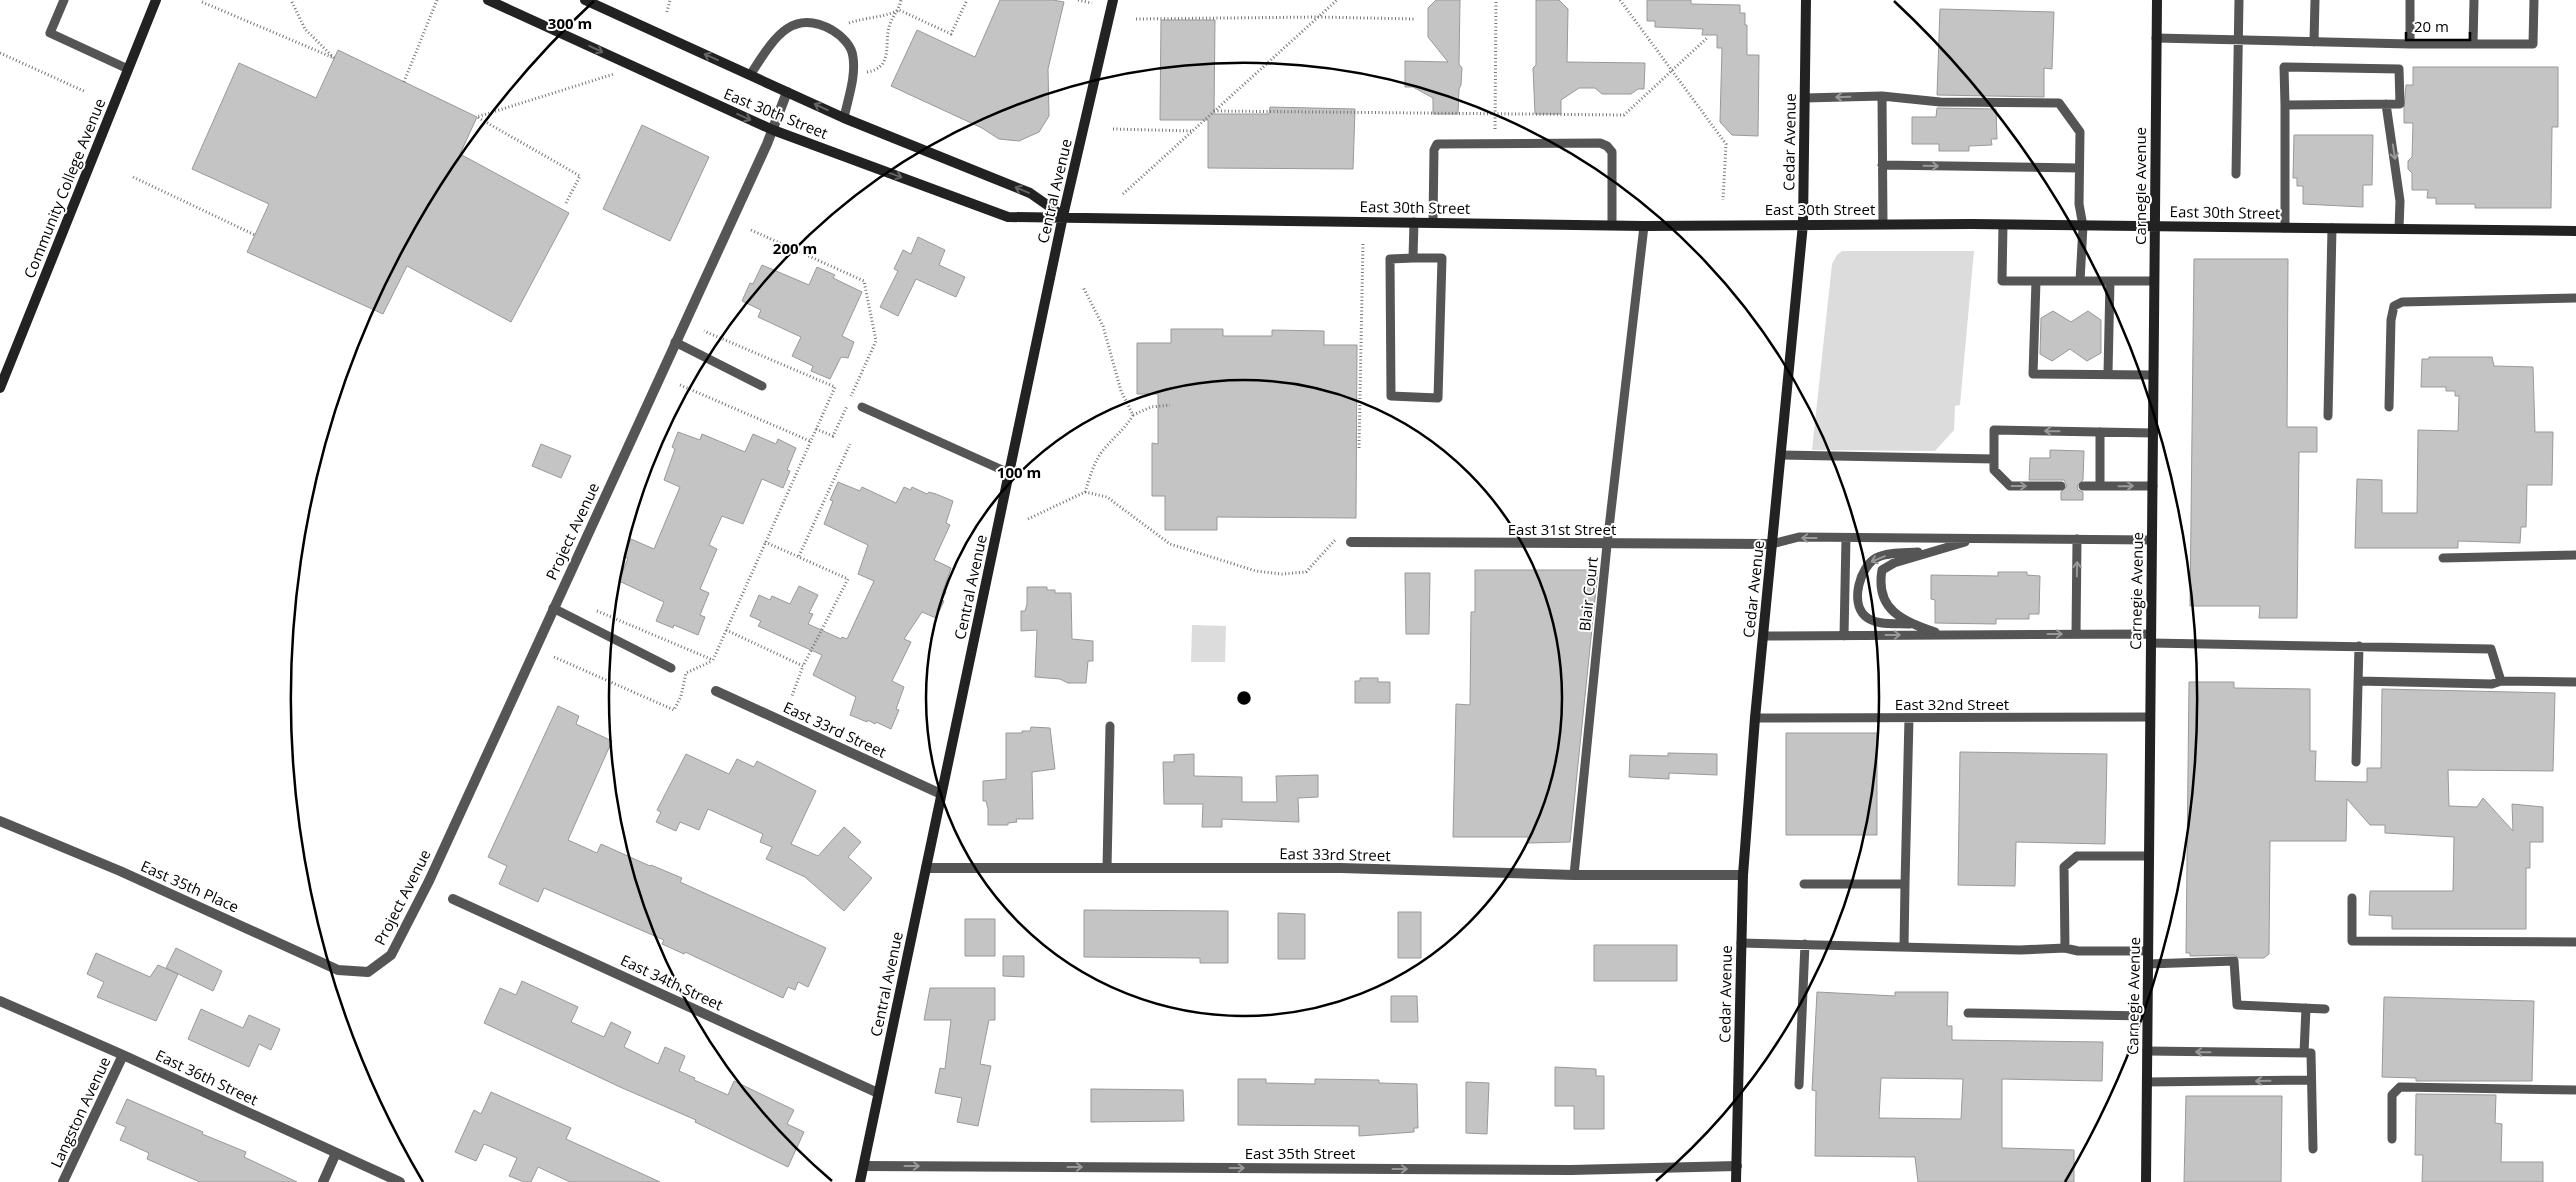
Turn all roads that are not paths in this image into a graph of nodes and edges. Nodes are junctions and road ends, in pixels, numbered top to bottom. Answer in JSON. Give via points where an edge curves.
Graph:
{"nodes":[{"id":1,"x":64,"y":0,"type":"edge"},
{"id":2,"x":156,"y":0,"type":"edge"},
{"id":3,"x":488,"y":0,"type":"edge"},
{"id":4,"x":585,"y":0,"type":"edge"},
{"id":5,"x":1113,"y":0,"type":"edge"},
{"id":6,"x":1806,"y":0,"type":"edge"},
{"id":7,"x":2157,"y":0,"type":"edge"},
{"id":8,"x":2239,"y":0,"type":"edge"},
{"id":9,"x":2314,"y":0,"type":"edge"},
{"id":10,"x":2410,"y":0,"type":"edge"},
{"id":11,"x":2474,"y":0,"type":"edge"},
{"id":12,"x":2534,"y":0,"type":"edge"},
{"id":13,"x":2156,"y":38,"type":"junction"},
{"id":14,"x":2239,"y":40,"type":"junction"},
{"id":15,"x":2314,"y":42,"type":"junction"},
{"id":16,"x":2410,"y":44,"type":"junction"},
{"id":17,"x":2473,"y":44,"type":"junction"},
{"id":18,"x":128,"y":69,"type":"junction"},
{"id":19,"x":750,"y":75,"type":"junction"},
{"id":20,"x":787,"y":92,"type":"junction"},
{"id":21,"x":1882,"y":96,"type":"junction"},
{"id":22,"x":1805,"y":98,"type":"junction"},
{"id":23,"x":2386,"y":104,"type":"junction"},
{"id":24,"x":2285,"y":105,"type":"junction"},
{"id":25,"x":844,"y":118,"type":"junction"},
{"id":26,"x":773,"y":130,"type":"junction"},
{"id":27,"x":1882,"y":165,"type":"junction"},
{"id":28,"x":2079,"y":168,"type":"junction"},
{"id":29,"x":2236,"y":174,"type":"dead end"},
{"id":30,"x":1063,"y":216,"type":"junction"},
{"id":31,"x":1414,"y":222,"type":"junction"},
{"id":32,"x":1433,"y":222,"type":"junction"},
{"id":33,"x":1803,"y":224,"type":"junction"},
{"id":34,"x":1883,"y":224,"type":"junction"},
{"id":35,"x":1612,"y":225,"type":"junction"},
{"id":36,"x":2003,"y":225,"type":"junction"},
{"id":37,"x":1644,"y":226,"type":"junction"},
{"id":38,"x":2083,"y":226,"type":"junction"},
{"id":39,"x":2155,"y":227,"type":"junction"},
{"id":40,"x":2284,"y":228,"type":"junction"},
{"id":41,"x":2332,"y":228,"type":"junction"},
{"id":42,"x":2399,"y":229,"type":"junction"},
{"id":43,"x":2576,"y":231,"type":"edge"},
{"id":44,"x":1413,"y":258,"type":"junction"},
{"id":45,"x":2036,"y":281,"type":"junction"},
{"id":46,"x":2080,"y":281,"type":"junction"},
{"id":47,"x":2110,"y":281,"type":"junction"},
{"id":48,"x":2154,"y":281,"type":"junction"},
{"id":49,"x":2576,"y":298,"type":"edge"},
{"id":50,"x":675,"y":342,"type":"junction"},
{"id":51,"x":2108,"y":373,"type":"junction"},
{"id":52,"x":2153,"y":375,"type":"junction"},
{"id":53,"x":762,"y":386,"type":"dead end"},
{"id":54,"x":0,"y":387,"type":"edge"},
{"id":55,"x":862,"y":407,"type":"dead end"},
{"id":56,"x":2390,"y":407,"type":"dead end"},
{"id":57,"x":2328,"y":416,"type":"dead end"},
{"id":58,"x":2100,"y":432,"type":"junction"},
{"id":59,"x":2153,"y":433,"type":"junction"},
{"id":60,"x":1781,"y":455,"type":"junction"},
{"id":61,"x":1994,"y":459,"type":"junction"},
{"id":62,"x":1009,"y":473,"type":"junction"},
{"id":63,"x":2061,"y":486,"type":"dead end"},
{"id":64,"x":2083,"y":486,"type":"dead end"},
{"id":65,"x":2100,"y":486,"type":"junction"},
{"id":66,"x":2152,"y":486,"type":"junction"},
{"id":67,"x":1846,"y":538,"type":"junction"},
{"id":68,"x":1975,"y":539,"type":"junction"},
{"id":69,"x":2077,"y":539,"type":"junction"},
{"id":70,"x":2152,"y":540,"type":"junction"},
{"id":71,"x":1351,"y":542,"type":"road end"},
{"id":72,"x":1772,"y":544,"type":"junction"},
{"id":73,"x":1607,"y":545,"type":"junction"},
{"id":74,"x":1943,"y":548,"type":"junction"},
{"id":75,"x":2576,"y":555,"type":"edge"},
{"id":76,"x":2443,"y":558,"type":"dead end"},
{"id":77,"x":552,"y":608,"type":"junction"},
{"id":78,"x":1912,"y":624,"type":"junction"},
{"id":79,"x":2076,"y":634,"type":"junction"},
{"id":80,"x":1942,"y":635,"type":"junction"},
{"id":81,"x":1763,"y":636,"type":"junction"},
{"id":82,"x":1844,"y":636,"type":"junction"},
{"id":83,"x":2151,"y":638,"type":"junction"},
{"id":84,"x":2359,"y":646,"type":"junction"},
{"id":85,"x":671,"y":668,"type":"dead end"},
{"id":86,"x":2358,"y":681,"type":"junction"},
{"id":87,"x":2501,"y":681,"type":"junction"},
{"id":88,"x":2576,"y":682,"type":"edge"},
{"id":89,"x":716,"y":691,"type":"dead end"},
{"id":90,"x":2150,"y":717,"type":"junction"},
{"id":91,"x":1755,"y":718,"type":"junction"},
{"id":92,"x":1909,"y":718,"type":"junction"},
{"id":93,"x":1110,"y":726,"type":"dead end"},
{"id":94,"x":2356,"y":762,"type":"dead end"},
{"id":95,"x":941,"y":794,"type":"junction"},
{"id":96,"x":0,"y":821,"type":"edge"},
{"id":97,"x":2149,"y":856,"type":"junction"},
{"id":98,"x":926,"y":868,"type":"junction"},
{"id":99,"x":1107,"y":868,"type":"junction"},
{"id":100,"x":1574,"y":875,"type":"junction"},
{"id":101,"x":1743,"y":875,"type":"junction"},
{"id":102,"x":1804,"y":884,"type":"dead end"},
{"id":103,"x":1905,"y":884,"type":"junction"},
{"id":104,"x":2352,"y":898,"type":"dead end"},
{"id":105,"x":452,"y":899,"type":"dead end"},
{"id":106,"x":2576,"y":942,"type":"edge"},
{"id":107,"x":1742,"y":944,"type":"junction"},
{"id":108,"x":1804,"y":944,"type":"junction"},
{"id":109,"x":1904,"y":947,"type":"junction"},
{"id":110,"x":2065,"y":948,"type":"junction"},
{"id":111,"x":2148,"y":952,"type":"junction"},
{"id":112,"x":2148,"y":964,"type":"junction"},
{"id":113,"x":368,"y":972,"type":"joint"},
{"id":114,"x":0,"y":1001,"type":"edge"},
{"id":115,"x":2306,"y":1008,"type":"junction"},
{"id":116,"x":2325,"y":1009,"type":"dead end"},
{"id":117,"x":1968,"y":1013,"type":"dead end"},
{"id":118,"x":2147,"y":1016,"type":"junction"},
{"id":119,"x":2147,"y":1051,"type":"junction"},
{"id":120,"x":2304,"y":1053,"type":"junction"},
{"id":121,"x":123,"y":1055,"type":"junction"},
{"id":122,"x":2311,"y":1080,"type":"junction"},
{"id":123,"x":2147,"y":1082,"type":"junction"},
{"id":124,"x":1799,"y":1085,"type":"dead end"},
{"id":125,"x":2576,"y":1090,"type":"edge"},
{"id":126,"x":878,"y":1093,"type":"junction"},
{"id":127,"x":2392,"y":1140,"type":"dead end"},
{"id":128,"x":2313,"y":1149,"type":"dead end"},
{"id":129,"x":336,"y":1153,"type":"junction"},
{"id":130,"x":864,"y":1166,"type":"junction"},
{"id":131,"x":1736,"y":1166,"type":"junction"},
{"id":132,"x":64,"y":1182,"type":"edge"},
{"id":133,"x":323,"y":1182,"type":"edge"},
{"id":134,"x":400,"y":1182,"type":"edge"},
{"id":135,"x":860,"y":1182,"type":"edge"},
{"id":136,"x":1736,"y":1182,"type":"edge"},
{"id":137,"x":2146,"y":1182,"type":"edge"}],
"edges":[{"from":1,"to":18,"type":"lane","via":[[50,33]]},
{"from":2,"to":18,"type":"main road","name":"Community College Avenue"},
{"from":3,"to":26,"type":"main road","name":"East 30th Street","one_way":true},
{"from":19,"to":4,"type":"main road","name":"East 30th Street","one_way":true},
{"from":5,"to":30,"type":"main road","name":"Central Avenue"},
{"from":6,"to":22,"type":"main road","name":"Cedar Avenue"},
{"from":7,"to":13,"type":"main road","name":"Carnegie Avenue"},
{"from":8,"to":14,"type":"lane"},
{"from":9,"to":15,"type":"lane"},
{"from":10,"to":16,"type":"lane"},
{"from":11,"to":17,"type":"lane"},
{"from":12,"to":17,"type":"lane","via":[[2533,44]]},
{"from":13,"to":14,"type":"lane"},
{"from":13,"to":39,"type":"main road","name":"Carnegie Avenue"},
{"from":14,"to":15,"type":"lane"},
{"from":14,"to":29,"type":"lane"},
{"from":15,"to":16,"type":"lane"},
{"from":16,"to":17,"type":"lane"},
{"from":18,"to":54,"type":"main road","name":"Community College Avenue"},
{"from":19,"to":20,"type":"main road","name":"East 30th Street"},
{"from":19,"to":25,"type":"lane","via":[[775,37],[791,25],[806,22],[825,26],[839,34],[853,55],[853,76]]},
{"from":25,"to":20,"type":"main road","name":"East 30th Street","one_way":true},
{"from":20,"to":26,"type":"street","name":"Project Avenue"},
{"from":21,"to":22,"type":"lane","one_way":true},
{"from":21,"to":27,"type":"lane"},
{"from":21,"to":28,"type":"lane","via":[[1940,102],[2058,103],[2080,132]]},
{"from":22,"to":33,"type":"main road","name":"Cedar Avenue"},
{"from":23,"to":24,"type":"lane"},
{"from":23,"to":24,"type":"lane","via":[[2400,104],[2399,69],[2284,67]]},
{"from":23,"to":42,"type":"lane","one_way":true,"via":[[2399,192]]},
{"from":24,"to":40,"type":"lane"},
{"from":30,"to":25,"type":"main road","name":"East 30th Street","one_way":true,"via":[[1030,193]]},
{"from":26,"to":30,"type":"main road","name":"East 30th Street","one_way":true,"via":[[1008,216]]},
{"from":26,"to":50,"type":"street","name":"Project Avenue"},
{"from":27,"to":28,"type":"lane","one_way":true},
{"from":27,"to":34,"type":"lane"},
{"from":28,"to":38,"type":"lane"},
{"from":30,"to":31,"type":"main road","name":"East 30th Street"},
{"from":30,"to":62,"type":"main road","name":"Central Avenue"},
{"from":31,"to":32,"type":"main road","name":"East 30th Street"},
{"from":31,"to":44,"type":"lane"},
{"from":32,"to":35,"type":"main road","name":"East 30th Street"},
{"from":32,"to":35,"type":"lane","via":[[1434,150],[1437,144],[1600,143],[1612,152]]},
{"from":33,"to":34,"type":"main road","name":"East 30th Street"},
{"from":33,"to":37,"type":"main road","name":"East 30th Street"},
{"from":33,"to":60,"type":"main road","name":"Cedar Avenue"},
{"from":34,"to":36,"type":"main road","name":"East 30th Street"},
{"from":35,"to":37,"type":"main road","name":"East 30th Street"},
{"from":36,"to":38,"type":"main road","name":"East 30th Street"},
{"from":36,"to":45,"type":"lane","via":[[2002,281]]},
{"from":37,"to":73,"type":"lane","name":"Blair Court"},
{"from":38,"to":39,"type":"main road","name":"East 30th Street"},
{"from":38,"to":46,"type":"lane"},
{"from":39,"to":40,"type":"main road","name":"East 30th Street"},
{"from":39,"to":48,"type":"main road","name":"Carnegie Avenue"},
{"from":40,"to":41,"type":"main road","name":"East 30th Street"},
{"from":41,"to":42,"type":"main road","name":"East 30th Street"},
{"from":41,"to":57,"type":"lane"},
{"from":42,"to":43,"type":"main road","name":"East 30th Street"},
{"from":44,"to":44,"type":"lane","via":[[1442,258],[1438,398],[1390,396],[1390,259]]},
{"from":45,"to":46,"type":"lane"},
{"from":45,"to":51,"type":"lane","via":[[2033,374]]},
{"from":46,"to":47,"type":"lane"},
{"from":47,"to":48,"type":"lane"},
{"from":47,"to":51,"type":"lane"},
{"from":48,"to":52,"type":"main road","name":"Carnegie Avenue"},
{"from":49,"to":56,"type":"lane","via":[[2402,302],[2394,306]]},
{"from":50,"to":53,"type":"lane"},
{"from":50,"to":77,"type":"street","name":"Project Avenue"},
{"from":51,"to":52,"type":"lane"},
{"from":52,"to":59,"type":"main road","name":"Carnegie Avenue"},
{"from":55,"to":62,"type":"lane"},
{"from":58,"to":59,"type":"lane"},
{"from":58,"to":61,"type":"lane","one_way":true,"via":[[1994,430]]},
{"from":58,"to":65,"type":"lane"},
{"from":59,"to":66,"type":"main road","name":"Carnegie Avenue"},
{"from":60,"to":61,"type":"lane"},
{"from":60,"to":72,"type":"main road","name":"Cedar Avenue"},
{"from":61,"to":63,"type":"lane","one_way":true,"via":[[1994,470],[2010,486]]},
{"from":62,"to":95,"type":"main road","name":"Central Avenue"},
{"from":64,"to":65,"type":"lane"},
{"from":65,"to":66,"type":"lane","one_way":true},
{"from":66,"to":70,"type":"main road","name":"Carnegie Avenue"},
{"from":67,"to":68,"type":"lane"},
{"from":67,"to":72,"type":"lane","one_way":true,"via":[[1799,537]]},
{"from":67,"to":82,"type":"lane"},
{"from":68,"to":69,"type":"lane"},
{"from":68,"to":74,"type":"lane"},
{"from":69,"to":70,"type":"lane"},
{"from":79,"to":69,"type":"lane","one_way":true},
{"from":70,"to":83,"type":"main road","name":"Carnegie Avenue"},
{"from":71,"to":73,"type":"street","name":"East 31st Street"},
{"from":72,"to":73,"type":"street","name":"East 31st Street"},
{"from":72,"to":81,"type":"main road","name":"Cedar Avenue"},
{"from":73,"to":100,"type":"lane","name":"Blair Court"},
{"from":74,"to":78,"type":"lane","via":[[1894,563],[1882,570],[1879,584],[1887,604],[1892,612]]},
{"from":74,"to":78,"type":"lane","one_way":true,"via":[[1878,557],[1863,572],[1859,603],[1864,615],[1876,622]]},
{"from":75,"to":76,"type":"lane"},
{"from":77,"to":85,"type":"lane"},
{"from":77,"to":113,"type":"street","name":"Project Avenue","via":[[429,881],[391,955]]},
{"from":78,"to":80,"type":"lane"},
{"from":80,"to":79,"type":"lane","one_way":true},
{"from":79,"to":83,"type":"lane"},
{"from":82,"to":80,"type":"lane","one_way":true},
{"from":81,"to":82,"type":"lane"},
{"from":81,"to":91,"type":"main road","name":"Cedar Avenue"},
{"from":83,"to":84,"type":"lane"},
{"from":83,"to":90,"type":"main road","name":"Carnegie Avenue"},
{"from":84,"to":86,"type":"lane"},
{"from":84,"to":87,"type":"lane","via":[[2491,650]]},
{"from":86,"to":87,"type":"lane","via":[[2492,684]]},
{"from":86,"to":94,"type":"lane"},
{"from":87,"to":88,"type":"lane"},
{"from":89,"to":95,"type":"street","name":"East 33rd Street"},
{"from":90,"to":92,"type":"lane","name":"East 32nd Street"},
{"from":90,"to":97,"type":"main road","name":"Carnegie Avenue"},
{"from":91,"to":92,"type":"lane","name":"East 32nd Street"},
{"from":91,"to":101,"type":"main road","name":"Cedar Avenue"},
{"from":92,"to":103,"type":"lane"},
{"from":93,"to":99,"type":"lane"},
{"from":95,"to":98,"type":"main road","name":"Central Avenue"},
{"from":96,"to":113,"type":"street","name":"East 35th Place","via":[[120,870],[338,970]]},
{"from":97,"to":110,"type":"lane","via":[[2077,856],[2064,867]]},
{"from":97,"to":111,"type":"main road","name":"Carnegie Avenue"},
{"from":98,"to":99,"type":"street","name":"East 33rd Street"},
{"from":98,"to":126,"type":"main road","name":"Central Avenue"},
{"from":99,"to":100,"type":"street","name":"East 33rd Street","via":[[1341,868]]},
{"from":100,"to":101,"type":"street","name":"East 33rd Street"},
{"from":101,"to":107,"type":"main road","name":"Cedar Avenue"},
{"from":102,"to":103,"type":"lane"},
{"from":103,"to":109,"type":"lane"},
{"from":104,"to":106,"type":"lane","via":[[2352,941]]},
{"from":105,"to":126,"type":"street","name":"East 34th Street"},
{"from":107,"to":108,"type":"lane"},
{"from":107,"to":131,"type":"main road","name":"Cedar Avenue"},
{"from":108,"to":109,"type":"lane"},
{"from":108,"to":124,"type":"lane"},
{"from":109,"to":110,"type":"lane"},
{"from":110,"to":111,"type":"lane"},
{"from":111,"to":112,"type":"main road","name":"Carnegie Avenue"},
{"from":112,"to":115,"type":"lane","via":[[2234,961],[2237,1005]]},
{"from":112,"to":118,"type":"main road","name":"Carnegie Avenue"},
{"from":114,"to":121,"type":"street","name":"East 36th Street"},
{"from":115,"to":116,"type":"lane"},
{"from":115,"to":120,"type":"lane"},
{"from":117,"to":118,"type":"lane"},
{"from":118,"to":119,"type":"main road","name":"Carnegie Avenue"},
{"from":120,"to":119,"type":"lane","one_way":true},
{"from":119,"to":123,"type":"main road","name":"Carnegie Avenue"},
{"from":120,"to":122,"type":"lane","via":[[2311,1053]]},
{"from":121,"to":129,"type":"street","name":"East 36th Street"},
{"from":121,"to":132,"type":"street","name":"Langston Avenue"},
{"from":122,"to":123,"type":"lane","one_way":true},
{"from":122,"to":128,"type":"lane"},
{"from":123,"to":137,"type":"main road","name":"Carnegie Avenue"},
{"from":125,"to":127,"type":"lane","via":[[2400,1087],[2392,1094]]},
{"from":126,"to":130,"type":"main road","name":"Central Avenue"},
{"from":129,"to":133,"type":"street"},
{"from":129,"to":134,"type":"street","name":"East 36th Street"},
{"from":130,"to":131,"type":"street","name":"East 35th Street","one_way":true,"via":[[1571,1170]]},
{"from":130,"to":135,"type":"main road","name":"Central Avenue"},
{"from":131,"to":136,"type":"main road","name":"Cedar Avenue"}]}
